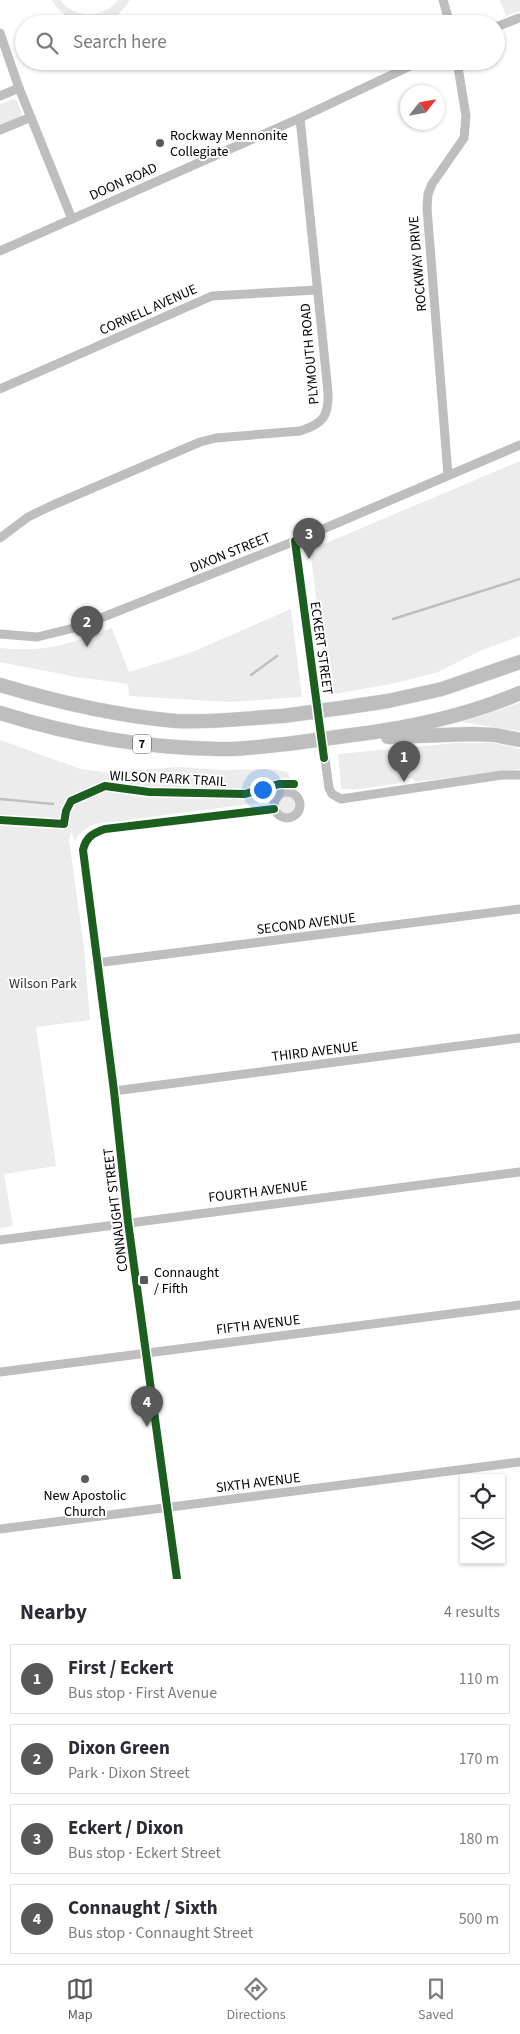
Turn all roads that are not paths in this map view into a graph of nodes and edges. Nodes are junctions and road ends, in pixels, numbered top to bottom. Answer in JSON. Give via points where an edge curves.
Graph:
{"nodes":[{"id":1,"x":443,"y":0,"type":"edge"},
{"id":2,"x":447,"y":15,"type":"edge"},
{"id":3,"x":520,"y":17,"type":"edge"},
{"id":4,"x":505,"y":23,"type":"edge"},
{"id":5,"x":0,"y":33,"type":"edge"},
{"id":6,"x":403,"y":70,"type":"edge"},
{"id":7,"x":458,"y":70,"type":"edge"},
{"id":8,"x":19,"y":88,"type":"junction"},
{"id":9,"x":0,"y":96,"type":"edge"},
{"id":10,"x":31,"y":117,"type":"junction"},
{"id":11,"x":300,"y":118,"type":"junction"},
{"id":12,"x":0,"y":130,"type":"edge"},
{"id":13,"x":72,"y":219,"type":"junction"},
{"id":14,"x":0,"y":251,"type":"edge"},
{"id":15,"x":316,"y":290,"type":"junction"},
{"id":16,"x":0,"y":389,"type":"edge"},
{"id":17,"x":520,"y":445,"type":"edge"},
{"id":18,"x":448,"y":475,"type":"junction"},
{"id":19,"x":0,"y":538,"type":"edge"},
{"id":20,"x":295,"y":541,"type":"junction"},
{"id":21,"x":0,"y":634,"type":"edge"},
{"id":22,"x":520,"y":662,"type":"edge"},
{"id":23,"x":0,"y":684,"type":"edge"},
{"id":24,"x":520,"y":693,"type":"edge"},
{"id":25,"x":0,"y":713,"type":"edge"},
{"id":26,"x":352,"y":735,"type":"junction"},
{"id":27,"x":520,"y":740,"type":"edge"},
{"id":28,"x":520,"y":775,"type":"edge"},
{"id":29,"x":274,"y":809,"type":"dead end"},
{"id":30,"x":520,"y":909,"type":"edge"},
{"id":31,"x":96,"y":963,"type":"junction"},
{"id":32,"x":520,"y":1038,"type":"edge"},
{"id":33,"x":114,"y":1091,"type":"junction"},
{"id":34,"x":520,"y":1172,"type":"edge"},
{"id":35,"x":128,"y":1222,"type":"junction"},
{"id":36,"x":0,"y":1240,"type":"edge"},
{"id":37,"x":520,"y":1305,"type":"edge"},
{"id":38,"x":147,"y":1352,"type":"junction"},
{"id":39,"x":0,"y":1372,"type":"edge"},
{"id":40,"x":520,"y":1462,"type":"edge"},
{"id":41,"x":168,"y":1507,"type":"junction"},
{"id":42,"x":0,"y":1529,"type":"edge"},
{"id":43,"x":177,"y":1579,"type":"edge"}],
"edges":[{"from":1,"to":2,"type":"street"},
{"from":3,"to":4,"type":"street"},
{"from":5,"to":8,"type":"street"},
{"from":6,"to":11,"type":"street","name":"DOON ROAD"},
{"from":7,"to":18,"type":"street","name":"ROCKWAY DRIVE","via":[[466,116],[464,138],[432,184],[427,208]]},
{"from":8,"to":9,"type":"street"},
{"from":8,"to":10,"type":"street"},
{"from":10,"to":12,"type":"street"},
{"from":10,"to":13,"type":"street"},
{"from":11,"to":13,"type":"street","name":"DOON ROAD"},
{"from":11,"to":15,"type":"street","name":"PLYMOUTH ROAD"},
{"from":13,"to":14,"type":"street","name":"DOON ROAD"},
{"from":15,"to":16,"type":"street","name":"CORNELL AVENUE","via":[[212,296]]},
{"from":15,"to":19,"type":"street","name":"PLYMOUTH ROAD","via":[[329,407],[320,422],[300,431],[200,442],[52,505],[28,517]]},
{"from":17,"to":18,"type":"street","name":"DIXON STREET"},
{"from":18,"to":20,"type":"street","name":"DIXON STREET"},
{"from":20,"to":21,"type":"street","name":"DIXON STREET","via":[[78,627],[37,637]]},
{"from":20,"to":28,"type":"street","name":"ECKERT STREET","via":[[328,788],[332,794],[341,799]]},
{"from":22,"to":23,"type":"highway","number":"7","bridge":true,"via":[[442,688],[388,701],[219,721],[147,718],[53,701]]},
{"from":24,"to":26,"type":"highway","number":"7","via":[[448,718]]},
{"from":25,"to":26,"type":"highway","number":"7","bridge":true,"via":[[97,738],[167,747],[220,750]]},
{"from":26,"to":27,"type":"highway","via":[[398,738],[472,734]]},
{"from":29,"to":31,"type":"street","name":"CONNAUGHT STREET","via":[[105,829],[88,838],[83,850]]},
{"from":30,"to":31,"type":"street","name":"SECOND AVENUE"},
{"from":31,"to":33,"type":"street","name":"CONNAUGHT STREET"},
{"from":32,"to":33,"type":"street","name":"THIRD AVENUE"},
{"from":33,"to":35,"type":"street","name":"CONNAUGHT STREET"},
{"from":34,"to":35,"type":"street","name":"FOURTH AVENUE"},
{"from":35,"to":36,"type":"street","name":"FOURTH AVENUE"},
{"from":35,"to":38,"type":"street","name":"CONNAUGHT STREET"},
{"from":37,"to":38,"type":"street","name":"FIFTH AVENUE"},
{"from":38,"to":39,"type":"street","name":"FIFTH AVENUE"},
{"from":38,"to":41,"type":"street","name":"CONNAUGHT STREET"},
{"from":40,"to":41,"type":"street","name":"SIXTH AVENUE"},
{"from":41,"to":42,"type":"street","name":"SIXTH AVENUE"},
{"from":41,"to":43,"type":"street","name":"CONNAUGHT STREET"}]}
